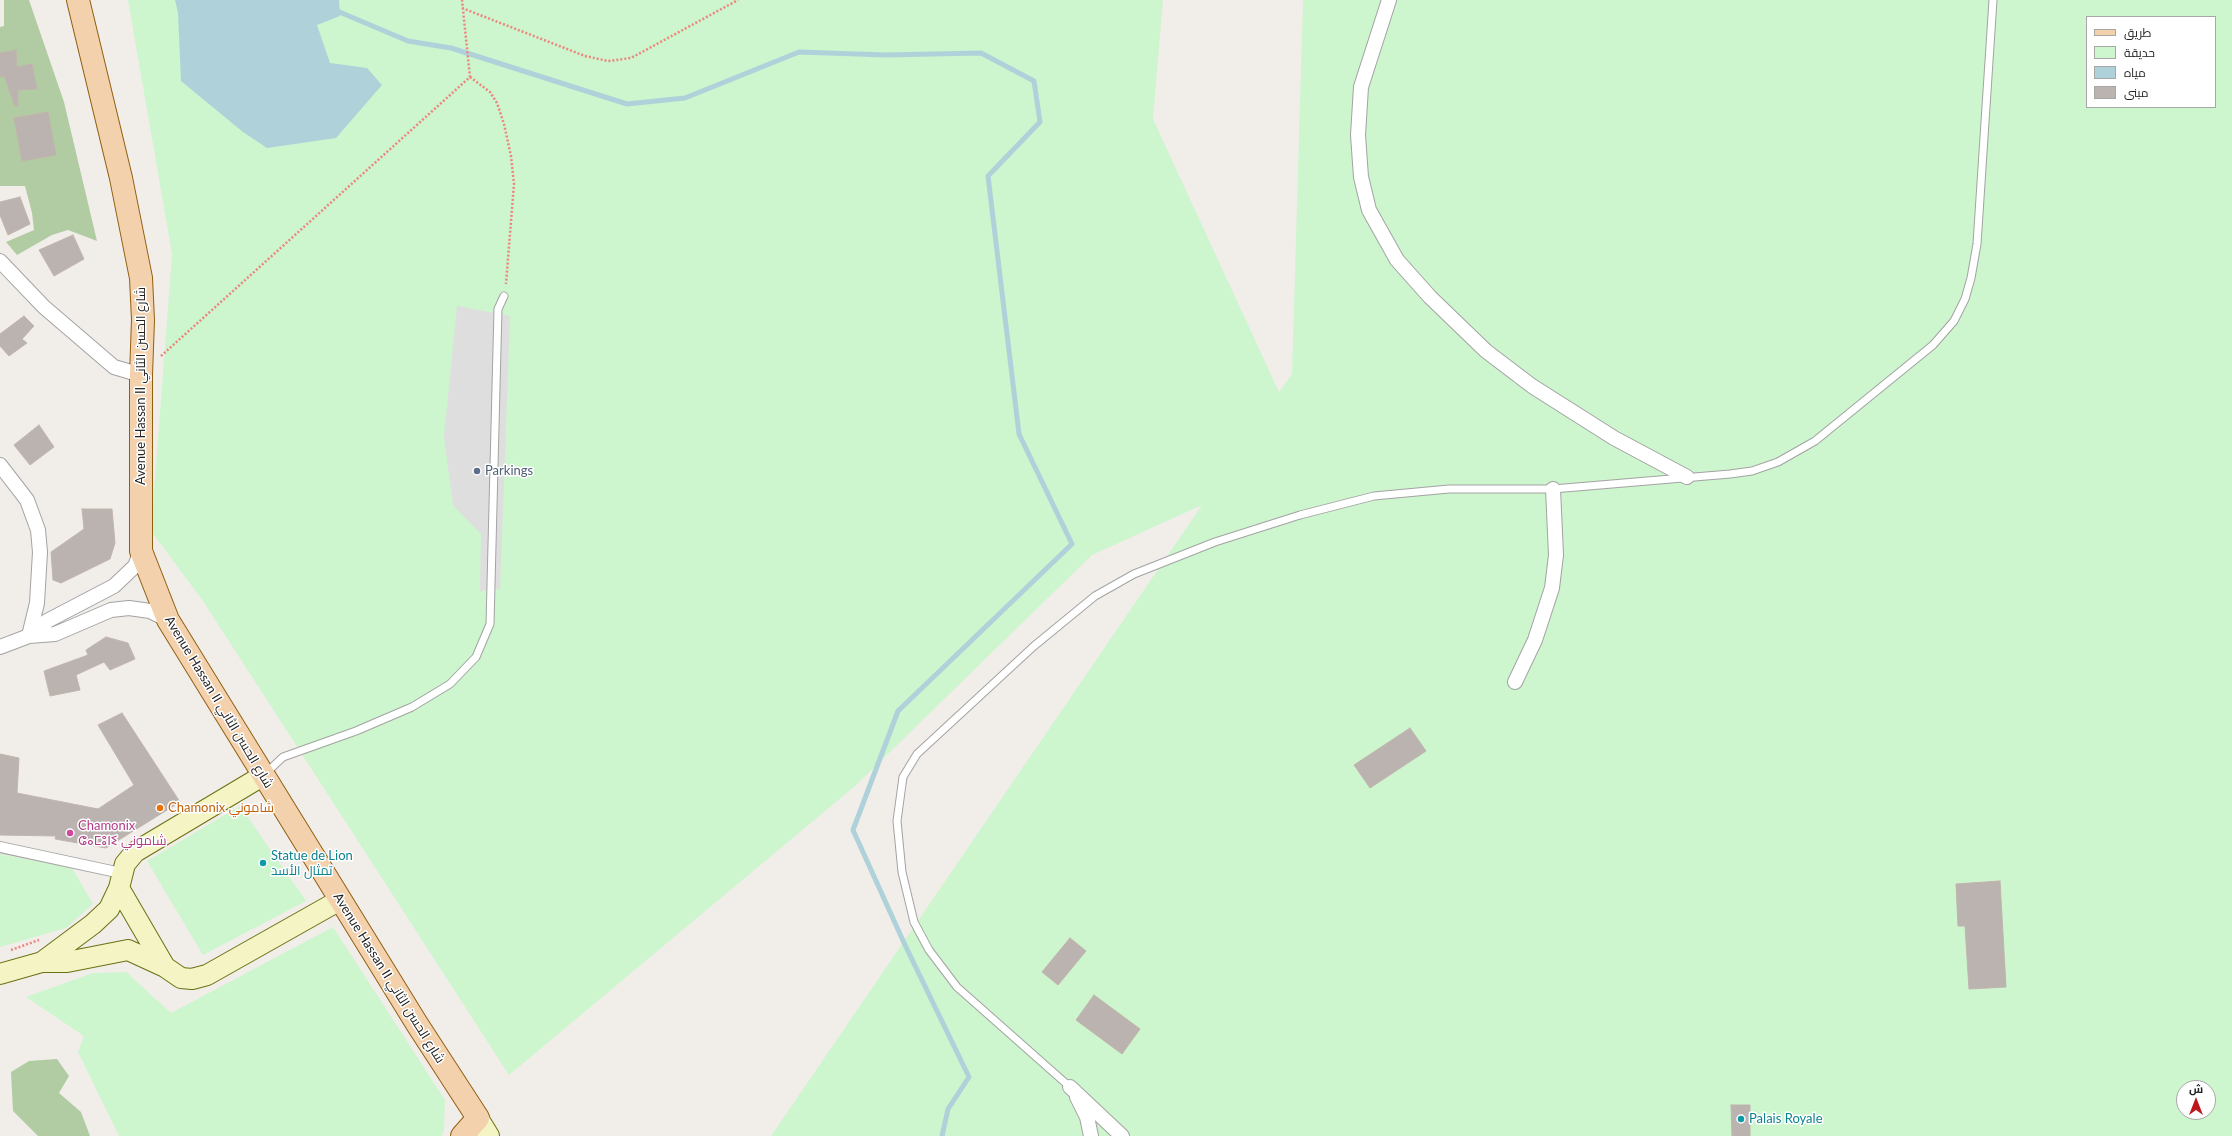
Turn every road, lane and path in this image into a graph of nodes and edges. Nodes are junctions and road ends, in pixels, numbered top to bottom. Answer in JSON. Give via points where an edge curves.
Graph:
{"nodes":[{"id":1,"x":78,"y":0,"type":"edge"},
{"id":2,"x":462,"y":0,"type":"edge"},
{"id":3,"x":738,"y":0,"type":"edge"},
{"id":4,"x":1389,"y":0,"type":"edge"},
{"id":5,"x":1993,"y":0,"type":"edge"},
{"id":6,"x":462,"y":8,"type":"junction"},
{"id":7,"x":470,"y":77,"type":"junction"},
{"id":8,"x":0,"y":261,"type":"edge"},
{"id":9,"x":504,"y":296,"type":"joint"},
{"id":10,"x":141,"y":375,"type":"junction"},
{"id":11,"x":0,"y":465,"type":"edge"},
{"id":12,"x":1687,"y":478,"type":"junction"},
{"id":13,"x":1552,"y":489,"type":"junction"},
{"id":14,"x":142,"y":551,"type":"junction"},
{"id":15,"x":168,"y":620,"type":"junction"},
{"id":16,"x":29,"y":636,"type":"junction"},
{"id":17,"x":0,"y":647,"type":"edge"},
{"id":18,"x":1516,"y":682,"type":"dead end"},
{"id":19,"x":264,"y":775,"type":"junction"},
{"id":20,"x":0,"y":847,"type":"edge"},
{"id":21,"x":120,"y":881,"type":"junction"},
{"id":22,"x":340,"y":900,"type":"junction"},
{"id":23,"x":42,"y":962,"type":"junction"},
{"id":24,"x":165,"y":967,"type":"junction"},
{"id":25,"x":0,"y":974,"type":"edge"},
{"id":26,"x":1070,"y":1087,"type":"junction"},
{"id":27,"x":483,"y":1127,"type":"edge"},
{"id":28,"x":462,"y":1136,"type":"edge"},
{"id":29,"x":1091,"y":1136,"type":"edge"},
{"id":30,"x":1122,"y":1136,"type":"edge"}],
"edges":[{"from":1,"to":10,"type":"main road","name":"Avenue Hassan II شارع الحسن الثاني","via":[[121,178],[141,278]]},
{"from":2,"to":6,"type":"path"},
{"from":3,"to":6,"type":"path","via":[[631,58],[608,61],[585,56]]},
{"from":4,"to":12,"type":"street","via":[[1361,87],[1358,135],[1361,177],[1369,210],[1397,260],[1430,297],[1486,351],[1515,373],[1614,438]]},
{"from":5,"to":12,"type":"lane","via":[[1977,244],[1972,278],[1965,300],[1954,321],[1928,350],[1815,442],[1778,462],[1752,471]]},
{"from":6,"to":7,"type":"path"},
{"from":7,"to":9,"type":"path","via":[[490,92],[497,103],[511,156],[514,184],[512,231]]},
{"from":7,"to":10,"type":"path"},
{"from":8,"to":10,"type":"street","via":[[44,306],[114,367]]},
{"from":9,"to":19,"type":"lane","via":[[498,309],[490,624],[476,658],[450,684],[412,707],[356,731],[283,757]]},
{"from":10,"to":14,"type":"main road","name":"Avenue Hassan II شارع الحسن الثاني"},
{"from":11,"to":16,"type":"street","via":[[27,500],[38,530],[40,552],[37,603]]},
{"from":12,"to":13,"type":"lane"},
{"from":13,"to":18,"type":"street","via":[[1556,555],[1552,588],[1535,640]]},
{"from":13,"to":26,"type":"lane","via":[[1448,489],[1374,496],[1300,515],[1215,542],[1134,574],[1095,596],[1034,646],[918,754],[903,776],[897,821],[902,872],[914,922],[929,950],[957,987]]},
{"from":14,"to":15,"type":"main road","name":"Avenue Hassan II شارع الحسن الثاني"},
{"from":14,"to":16,"type":"street","via":[[135,566],[114,586],[48,621]]},
{"from":15,"to":16,"type":"street","via":[[150,611],[129,608],[111,610],[55,634]]},
{"from":15,"to":19,"type":"main road","name":"Avenue Hassan II شارع الحسن الثاني"},
{"from":16,"to":17,"type":"street"},
{"from":19,"to":21,"type":"main road","via":[[135,852],[127,860]]},
{"from":19,"to":22,"type":"main road","name":"Avenue Hassan II شارع الحسن الثاني"},
{"from":20,"to":21,"type":"street"},
{"from":21,"to":23,"type":"main road","via":[[109,909]]},
{"from":21,"to":24,"type":"main road"},
{"from":22,"to":24,"type":"main road","via":[[207,975],[192,979],[181,978]]},
{"from":22,"to":27,"type":"main road","name":"Avenue Hassan II شارع الحسن الثاني"},
{"from":23,"to":24,"type":"main road","via":[[67,962],[128,950]]},
{"from":23,"to":25,"type":"main road"},
{"from":26,"to":29,"type":"street","via":[[1079,1098]]},
{"from":26,"to":30,"type":"street"},
{"from":27,"to":28,"type":"main road"}]}
